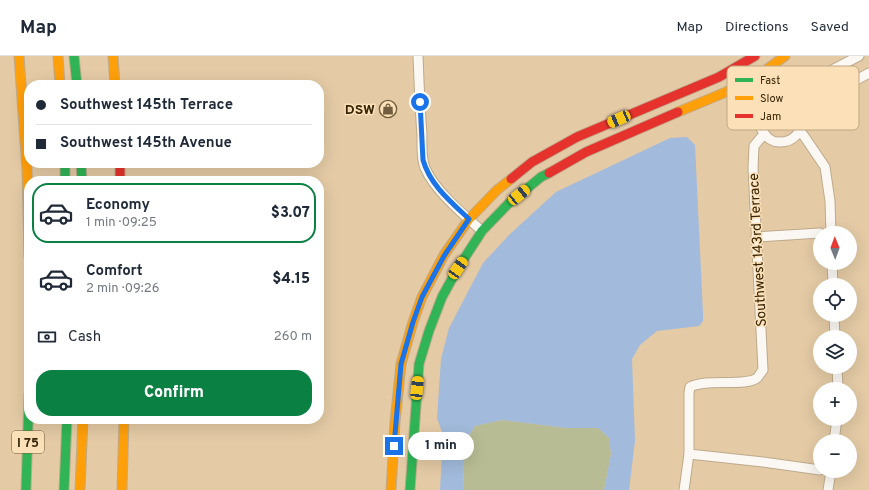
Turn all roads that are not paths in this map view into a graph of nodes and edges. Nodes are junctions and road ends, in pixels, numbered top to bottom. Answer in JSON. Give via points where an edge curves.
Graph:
{"nodes":[{"id":1,"x":19,"y":56,"type":"edge"},
{"id":2,"x":58,"y":56,"type":"edge"},
{"id":3,"x":74,"y":56,"type":"edge"},
{"id":4,"x":113,"y":56,"type":"edge"},
{"id":5,"x":418,"y":56,"type":"edge"},
{"id":6,"x":755,"y":56,"type":"edge"},
{"id":7,"x":784,"y":56,"type":"edge"},
{"id":8,"x":859,"y":56,"type":"edge"},
{"id":9,"x":738,"y":66,"type":"edge"},
{"id":10,"x":771,"y":66,"type":"edge"},
{"id":11,"x":840,"y":66,"type":"edge"},
{"id":12,"x":727,"y":72,"type":"edge"},
{"id":13,"x":869,"y":73,"type":"edge"},
{"id":14,"x":859,"y":78,"type":"edge"},
{"id":15,"x":60,"y":80,"type":"edge"},
{"id":16,"x":76,"y":80,"type":"edge"},
{"id":17,"x":115,"y":80,"type":"edge"},
{"id":18,"x":727,"y":91,"type":"edge"},
{"id":19,"x":24,"y":127,"type":"edge"},
{"id":20,"x":762,"y":130,"type":"edge"},
{"id":21,"x":800,"y":131,"type":"joint"},
{"id":22,"x":764,"y":134,"type":"junction"},
{"id":23,"x":469,"y":219,"type":"junction"},
{"id":24,"x":831,"y":226,"type":"edge"},
{"id":25,"x":482,"y":231,"type":"junction"},
{"id":26,"x":813,"y":234,"type":"edge"},
{"id":27,"x":756,"y":238,"type":"junction"},
{"id":28,"x":28,"y":424,"type":"edge"},
{"id":29,"x":67,"y":424,"type":"edge"},
{"id":30,"x":83,"y":424,"type":"edge"},
{"id":31,"x":124,"y":424,"type":"edge"},
{"id":32,"x":689,"y":454,"type":"junction"},
{"id":33,"x":813,"y":469,"type":"edge"},
{"id":34,"x":829,"y":478,"type":"edge"},
{"id":35,"x":26,"y":490,"type":"edge"},
{"id":36,"x":64,"y":490,"type":"edge"},
{"id":37,"x":80,"y":490,"type":"edge"},
{"id":38,"x":122,"y":490,"type":"edge"},
{"id":39,"x":391,"y":490,"type":"edge"},
{"id":40,"x":410,"y":490,"type":"edge"},
{"id":41,"x":684,"y":490,"type":"edge"},
{"id":42,"x":828,"y":490,"type":"edge"}],
"edges":[{"from":1,"to":19,"type":"main road"},
{"from":2,"to":15,"type":"main road"},
{"from":3,"to":16,"type":"main road"},
{"from":4,"to":17,"type":"main road"},
{"from":5,"to":23,"type":"street","via":[[425,168],[432,181]]},
{"from":6,"to":9,"type":"main road"},
{"from":7,"to":10,"type":"main road"},
{"from":8,"to":11,"type":"street"},
{"from":12,"to":23,"type":"main road","via":[[577,137],[532,162],[497,190]]},
{"from":13,"to":14,"type":"street"},
{"from":18,"to":25,"type":"main road","via":[[586,152],[541,178],[508,204]]},
{"from":20,"to":22,"type":"street"},
{"from":21,"to":22,"type":"street","via":[[786,142],[770,140]]},
{"from":21,"to":24,"type":"street","via":[[825,167]]},
{"from":22,"to":27,"type":"street","name":"Southwest 143rd Terrace","via":[[754,146]]},
{"from":23,"to":25,"type":"street"},
{"from":23,"to":39,"type":"main road","via":[[444,256],[422,297],[413,322],[401,364]]},
{"from":25,"to":40,"type":"main road","via":[[442,297],[419,364]]},
{"from":26,"to":27,"type":"street"},
{"from":27,"to":32,"type":"street","name":"Southwest 143rd Terrace","via":[[762,370],[756,379],[746,382],[692,385],[689,389]]},
{"from":28,"to":35,"type":"main road","number":"I 75"},
{"from":29,"to":36,"type":"main road"},
{"from":30,"to":37,"type":"main road"},
{"from":31,"to":38,"type":"main road"},
{"from":32,"to":33,"type":"street"},
{"from":32,"to":41,"type":"street"},
{"from":34,"to":42,"type":"street"}]}
